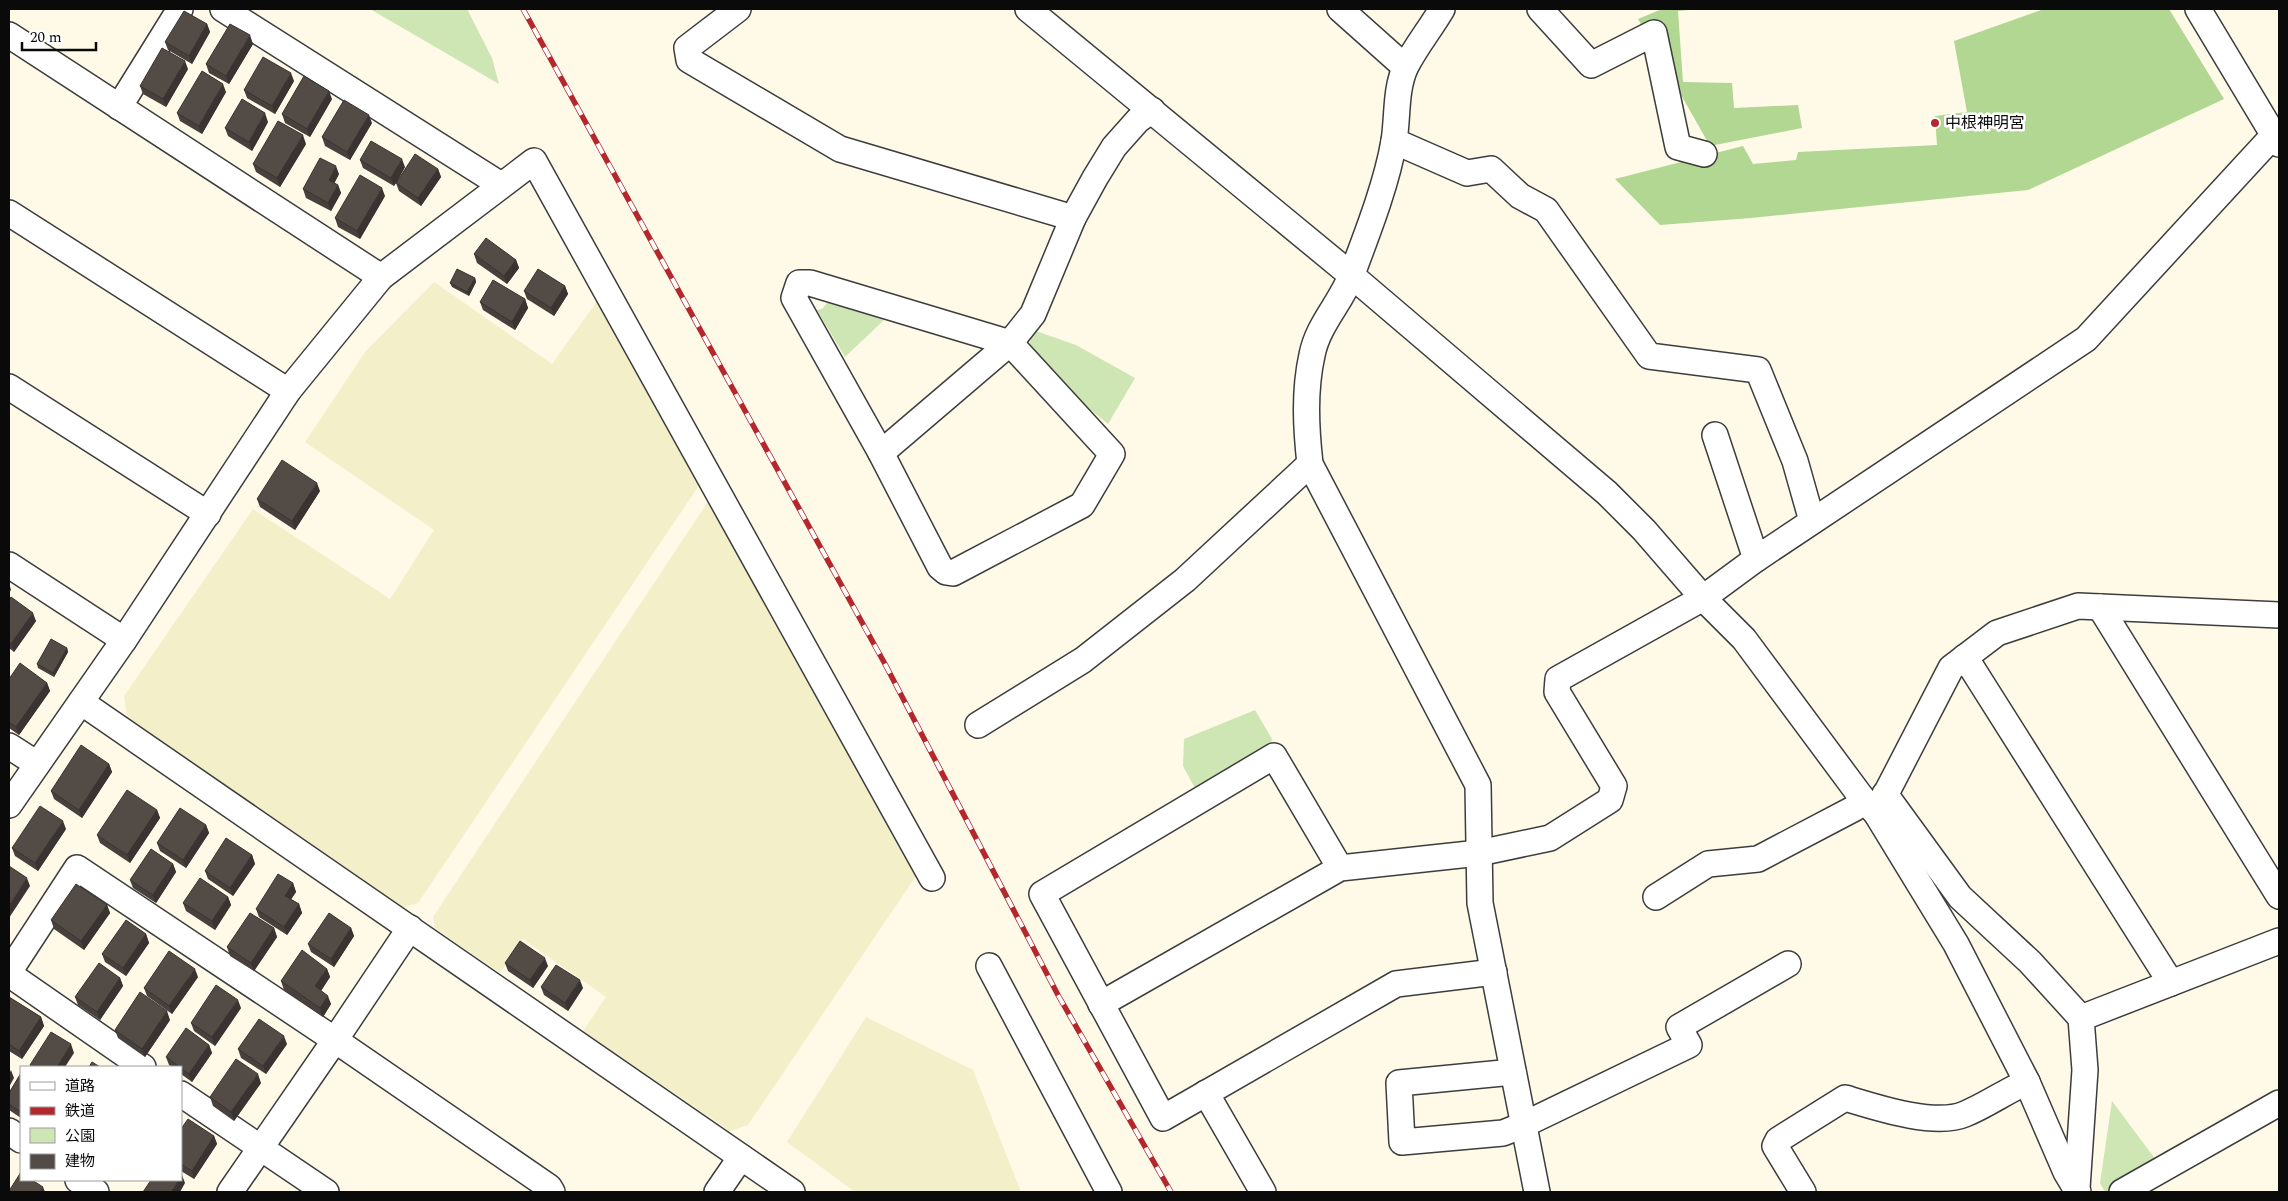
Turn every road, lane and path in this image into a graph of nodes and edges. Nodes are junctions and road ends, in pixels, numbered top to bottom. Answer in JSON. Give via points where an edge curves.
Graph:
{"nodes":[{"id":1,"x":180,"y":9,"type":"edge"},
{"id":2,"x":223,"y":9,"type":"edge"},
{"id":3,"x":738,"y":9,"type":"edge"},
{"id":4,"x":1028,"y":9,"type":"edge"},
{"id":5,"x":1340,"y":9,"type":"edge"},
{"id":6,"x":1442,"y":9,"type":"edge"},
{"id":7,"x":1540,"y":9,"type":"edge"},
{"id":8,"x":2198,"y":9,"type":"edge"},
{"id":9,"x":9,"y":35,"type":"edge"},
{"id":10,"x":1405,"y":67,"type":"junction"},
{"id":11,"x":119,"y":107,"type":"junction"},
{"id":12,"x":1152,"y":110,"type":"junction"},
{"id":13,"x":2276,"y":140,"type":"edge"},
{"id":14,"x":1394,"y":141,"type":"junction"},
{"id":15,"x":1704,"y":154,"type":"dead end"},
{"id":16,"x":501,"y":185,"type":"junction"},
{"id":17,"x":9,"y":213,"type":"edge"},
{"id":18,"x":1073,"y":218,"type":"junction"},
{"id":19,"x":1351,"y":275,"type":"junction"},
{"id":20,"x":381,"y":277,"type":"junction"},
{"id":21,"x":1010,"y":343,"type":"junction"},
{"id":22,"x":9,"y":387,"type":"edge"},
{"id":23,"x":288,"y":391,"type":"junction"},
{"id":24,"x":1715,"y":435,"type":"dead end"},
{"id":25,"x":880,"y":453,"type":"junction"},
{"id":26,"x":1310,"y":464,"type":"junction"},
{"id":27,"x":208,"y":514,"type":"junction"},
{"id":28,"x":1812,"y":521,"type":"junction"},
{"id":29,"x":1756,"y":559,"type":"junction"},
{"id":30,"x":9,"y":565,"type":"edge"},
{"id":31,"x":1703,"y":598,"type":"junction"},
{"id":32,"x":2100,"y":607,"type":"junction"},
{"id":33,"x":2279,"y":615,"type":"edge"},
{"id":34,"x":124,"y":640,"type":"junction"},
{"id":35,"x":1965,"y":657,"type":"junction"},
{"id":36,"x":80,"y":702,"type":"junction"},
{"id":37,"x":978,"y":725,"type":"dead end"},
{"id":38,"x":9,"y":746,"type":"edge"},
{"id":39,"x":37,"y":764,"type":"junction"},
{"id":40,"x":1874,"y":802,"type":"junction"},
{"id":41,"x":9,"y":805,"type":"edge"},
{"id":42,"x":1480,"y":853,"type":"junction"},
{"id":43,"x":1340,"y":868,"type":"junction"},
{"id":44,"x":932,"y":878,"type":"dead end"},
{"id":45,"x":2279,"y":896,"type":"edge"},
{"id":46,"x":1656,"y":897,"type":"dead end"},
{"id":47,"x":410,"y":928,"type":"junction"},
{"id":48,"x":2279,"y":941,"type":"edge"},
{"id":49,"x":1788,"y":964,"type":"dead end"},
{"id":50,"x":988,"y":966,"type":"dead end"},
{"id":51,"x":1494,"y":972,"type":"junction"},
{"id":52,"x":9,"y":973,"type":"edge"},
{"id":53,"x":2170,"y":983,"type":"junction"},
{"id":54,"x":1101,"y":1004,"type":"junction"},
{"id":55,"x":2081,"y":1018,"type":"junction"},
{"id":56,"x":335,"y":1040,"type":"junction"},
{"id":57,"x":142,"y":1066,"type":"edge"},
{"id":58,"x":1513,"y":1072,"type":"junction"},
{"id":59,"x":2027,"y":1082,"type":"junction"},
{"id":60,"x":1206,"y":1093,"type":"junction"},
{"id":61,"x":182,"y":1095,"type":"edge"},
{"id":62,"x":2279,"y":1103,"type":"edge"},
{"id":63,"x":1524,"y":1126,"type":"junction"},
{"id":64,"x":9,"y":1131,"type":"edge"},
{"id":65,"x":20,"y":1139,"type":"edge"},
{"id":66,"x":259,"y":1149,"type":"junction"},
{"id":67,"x":741,"y":1157,"type":"junction"},
{"id":68,"x":80,"y":1181,"type":"edge"},
{"id":69,"x":2078,"y":1190,"type":"edge"},
{"id":70,"x":96,"y":1192,"type":"edge"},
{"id":71,"x":230,"y":1192,"type":"edge"},
{"id":72,"x":326,"y":1192,"type":"edge"},
{"id":73,"x":552,"y":1192,"type":"edge"},
{"id":74,"x":717,"y":1192,"type":"edge"},
{"id":75,"x":792,"y":1192,"type":"edge"},
{"id":76,"x":1108,"y":1192,"type":"edge"},
{"id":77,"x":1263,"y":1192,"type":"edge"},
{"id":78,"x":1536,"y":1192,"type":"edge"},
{"id":79,"x":1803,"y":1192,"type":"edge"},
{"id":80,"x":2122,"y":1192,"type":"edge"}],
"edges":[{"from":1,"to":11,"type":"street"},
{"from":2,"to":16,"type":"street"},
{"from":3,"to":18,"type":"street","via":[[687,48],[689,60],[840,149]]},
{"from":4,"to":12,"type":"street"},
{"from":5,"to":10,"type":"street"},
{"from":6,"to":10,"type":"street"},
{"from":7,"to":15,"type":"street","via":[[1591,66],[1654,33],[1678,147]]},
{"from":8,"to":13,"type":"street"},
{"from":9,"to":11,"type":"street"},
{"from":10,"to":14,"type":"street","via":[[1396,103]]},
{"from":11,"to":20,"type":"street"},
{"from":12,"to":18,"type":"street","via":[[1138,120],[1114,147]]},
{"from":12,"to":19,"type":"street"},
{"from":13,"to":28,"type":"street","via":[[2086,339]]},
{"from":14,"to":19,"type":"street"},
{"from":14,"to":28,"type":"street","via":[[1467,173],[1491,169],[1520,196],[1546,210],[1649,356],[1758,370],[1795,461]]},
{"from":16,"to":20,"type":"street"},
{"from":16,"to":44,"type":"street","via":[[534,161]]},
{"from":17,"to":23,"type":"street"},
{"from":18,"to":21,"type":"street","via":[[1033,314]]},
{"from":19,"to":26,"type":"street","via":[[1319,330],[1312,354],[1306,395]]},
{"from":19,"to":31,"type":"street","via":[[1607,493]]},
{"from":20,"to":23,"type":"street"},
{"from":21,"to":25,"type":"street"},
{"from":21,"to":25,"type":"street","via":[[799,283],[794,298]]},
{"from":21,"to":25,"type":"street","via":[[1112,454],[1082,505],[953,573],[946,572],[940,567]]},
{"from":22,"to":27,"type":"street"},
{"from":23,"to":27,"type":"street"},
{"from":24,"to":29,"type":"street"},
{"from":26,"to":37,"type":"street","via":[[1156,603],[1083,660]]},
{"from":26,"to":42,"type":"street","via":[[1478,785]]},
{"from":27,"to":34,"type":"street"},
{"from":28,"to":29,"type":"street"},
{"from":29,"to":31,"type":"street"},
{"from":30,"to":34,"type":"street"},
{"from":31,"to":40,"type":"street","via":[[1744,638]]},
{"from":31,"to":42,"type":"street","via":[[1558,679],[1557,692],[1614,786],[1610,800],[1550,838]]},
{"from":32,"to":33,"type":"street"},
{"from":32,"to":35,"type":"street","via":[[2078,606],[1997,633]]},
{"from":32,"to":45,"type":"street"},
{"from":34,"to":36,"type":"street"},
{"from":35,"to":40,"type":"street","via":[[1950,668]]},
{"from":35,"to":53,"type":"street"},
{"from":36,"to":39,"type":"street"},
{"from":36,"to":47,"type":"street"},
{"from":38,"to":39,"type":"street"},
{"from":39,"to":41,"type":"street"},
{"from":40,"to":46,"type":"street","via":[[1855,808],[1758,859],[1708,864]]},
{"from":40,"to":55,"type":"street","via":[[1960,897],[2030,962]]},
{"from":40,"to":59,"type":"street","via":[[1956,944]]},
{"from":42,"to":43,"type":"street"},
{"from":42,"to":51,"type":"street","via":[[1480,903]]},
{"from":43,"to":54,"type":"street"},
{"from":43,"to":54,"type":"street","via":[[1274,756],[1042,894]]},
{"from":47,"to":56,"type":"street"},
{"from":47,"to":67,"type":"street"},
{"from":48,"to":53,"type":"street"},
{"from":49,"to":63,"type":"street","via":[[1679,1027],[1689,1045]]},
{"from":50,"to":76,"type":"street"},
{"from":51,"to":58,"type":"street"},
{"from":51,"to":60,"type":"street","via":[[1396,984]]},
{"from":52,"to":56,"type":"street","via":[[77,868]]},
{"from":52,"to":57,"type":"street"},
{"from":53,"to":55,"type":"street"},
{"from":54,"to":60,"type":"street","via":[[1163,1118]]},
{"from":55,"to":69,"type":"street","via":[[2085,1070]]},
{"from":56,"to":66,"type":"street"},
{"from":56,"to":73,"type":"street"},
{"from":58,"to":63,"type":"street"},
{"from":58,"to":63,"type":"street","via":[[1399,1083],[1402,1142],[1503,1133]]},
{"from":59,"to":69,"type":"street","via":[[2066,1172]]},
{"from":59,"to":79,"type":"street","via":[[1953,1118],[1904,1116],[1845,1098],[1778,1140],[1775,1146]]},
{"from":60,"to":77,"type":"street"},
{"from":61,"to":66,"type":"street"},
{"from":62,"to":80,"type":"street"},
{"from":63,"to":78,"type":"street"},
{"from":64,"to":65,"type":"street"},
{"from":66,"to":71,"type":"street"},
{"from":66,"to":72,"type":"street"},
{"from":67,"to":74,"type":"street"},
{"from":67,"to":75,"type":"street"},
{"from":68,"to":70,"type":"street"}]}
